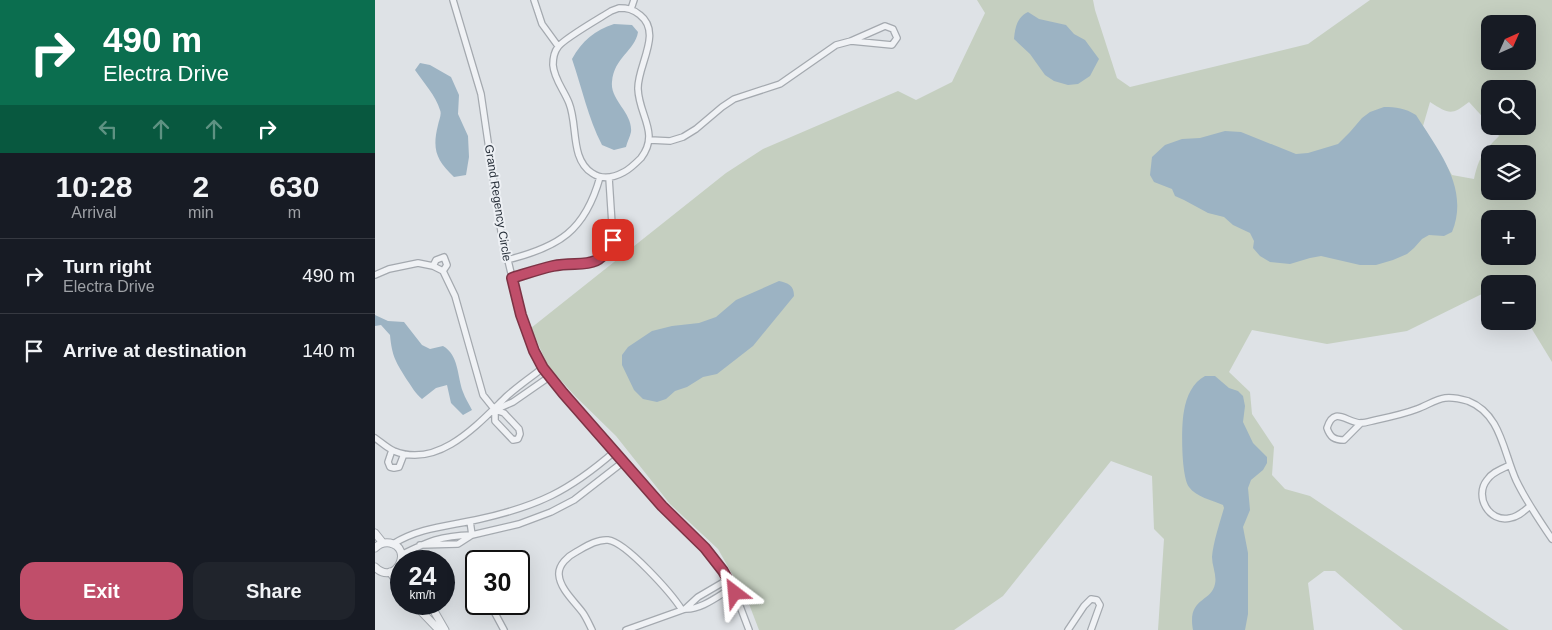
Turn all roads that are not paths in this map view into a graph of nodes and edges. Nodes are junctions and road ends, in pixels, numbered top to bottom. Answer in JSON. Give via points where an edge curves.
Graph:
{"nodes":[{"id":1,"x":453,"y":0,"type":"edge"},
{"id":2,"x":534,"y":0,"type":"edge"},
{"id":3,"x":634,"y":0,"type":"edge"},
{"id":4,"x":631,"y":9,"type":"junction"},
{"id":5,"x":851,"y":41,"type":"junction"},
{"id":6,"x":558,"y":46,"type":"junction"},
{"id":7,"x":650,"y":140,"type":"junction"},
{"id":8,"x":601,"y":177,"type":"junction"},
{"id":9,"x":609,"y":178,"type":"junction"},
{"id":10,"x":507,"y":260,"type":"junction"},
{"id":11,"x":433,"y":266,"type":"junction"},
{"id":12,"x":443,"y":271,"type":"junction"},
{"id":13,"x":375,"y":275,"type":"edge"},
{"id":14,"x":512,"y":278,"type":"junction"},
{"id":15,"x":543,"y":368,"type":"junction"},
{"id":16,"x":549,"y":377,"type":"junction"},
{"id":17,"x":495,"y":410,"type":"junction"},
{"id":18,"x":1361,"y":423,"type":"junction"},
{"id":19,"x":375,"y":438,"type":"edge"},
{"id":20,"x":392,"y":450,"type":"junction"},
{"id":21,"x":614,"y":452,"type":"junction"},
{"id":22,"x":404,"y":454,"type":"junction"},
{"id":23,"x":623,"y":462,"type":"junction"},
{"id":24,"x":1510,"y":465,"type":"junction"},
{"id":25,"x":1530,"y":506,"type":"junction"},
{"id":26,"x":470,"y":521,"type":"junction"},
{"id":27,"x":375,"y":533,"type":"edge"},
{"id":28,"x":415,"y":533,"type":"junction"},
{"id":29,"x":472,"y":535,"type":"junction"},
{"id":30,"x":1552,"y":539,"type":"edge"},
{"id":31,"x":383,"y":543,"type":"junction"},
{"id":32,"x":393,"y":544,"type":"junction"},
{"id":33,"x":420,"y":545,"type":"junction"},
{"id":34,"x":375,"y":548,"type":"edge"},
{"id":35,"x":399,"y":550,"type":"edge"},
{"id":36,"x":410,"y":550,"type":"edge"},
{"id":37,"x":377,"y":572,"type":"edge"},
{"id":38,"x":390,"y":572,"type":"edge"},
{"id":39,"x":727,"y":580,"type":"junction"},
{"id":40,"x":732,"y":588,"type":"junction"},
{"id":41,"x":683,"y":610,"type":"junction"},
{"id":42,"x":425,"y":615,"type":"edge"},
{"id":43,"x":436,"y":615,"type":"edge"},
{"id":44,"x":496,"y":615,"type":"edge"},
{"id":45,"x":439,"y":630,"type":"edge"},
{"id":46,"x":445,"y":630,"type":"edge"},
{"id":47,"x":504,"y":630,"type":"edge"},
{"id":48,"x":592,"y":630,"type":"edge"},
{"id":49,"x":626,"y":630,"type":"edge"},
{"id":50,"x":749,"y":630,"type":"edge"},
{"id":51,"x":1068,"y":630,"type":"edge"},
{"id":52,"x":1091,"y":630,"type":"edge"}],
"edges":[{"from":1,"to":10,"type":"street","name":"Grand Regency Circle","via":[[481,94]]},
{"from":2,"to":6,"type":"street","via":[[542,24]]},
{"from":3,"to":4,"type":"street"},
{"from":4,"to":6,"type":"street","via":[[611,10]]},
{"from":4,"to":7,"type":"street","via":[[642,17],[650,32],[638,88]]},
{"from":5,"to":5,"type":"street","via":[[892,45],[897,38],[893,29],[885,26]]},
{"from":5,"to":7,"type":"street","via":[[827,50],[787,81],[734,99],[690,134],[670,141]]},
{"from":6,"to":8,"type":"street","via":[[554,72],[571,109],[579,156],[585,168]]},
{"from":7,"to":9,"type":"street","via":[[633,166]]},
{"from":8,"to":9,"type":"street"},
{"from":8,"to":10,"type":"street","via":[[575,228],[535,253]]},
{"from":9,"to":14,"type":"street","via":[[613,240],[602,257],[588,264],[555,266]]},
{"from":10,"to":14,"type":"street","name":"Grand Regency Circle"},
{"from":11,"to":12,"type":"street"},
{"from":11,"to":12,"type":"street","via":[[436,260],[444,257],[447,265]]},
{"from":11,"to":13,"type":"street","via":[[418,263]]},
{"from":12,"to":17,"type":"street","via":[[455,296],[483,395]]},
{"from":14,"to":15,"type":"street","name":"Grand Regency Circle","via":[[521,315]]},
{"from":15,"to":16,"type":"street","name":"Grand Regency Circle"},
{"from":15,"to":17,"type":"street","via":[[508,395]]},
{"from":16,"to":17,"type":"street","via":[[513,402]]},
{"from":16,"to":21,"type":"street","name":"Grand Regency Circle"},
{"from":17,"to":17,"type":"street","via":[[505,413],[519,429],[518,439],[508,436],[495,420]]},
{"from":17,"to":22,"type":"street","via":[[444,449],[423,456]]},
{"from":18,"to":18,"type":"street","via":[[1339,416],[1332,418],[1327,428],[1336,440],[1344,440]]},
{"from":18,"to":24,"type":"street","via":[[1391,417],[1444,398],[1464,400],[1489,415],[1501,436]]},
{"from":19,"to":20,"type":"street"},
{"from":20,"to":22,"type":"street"},
{"from":20,"to":22,"type":"street","via":[[388,462],[391,467],[399,467]]},
{"from":21,"to":23,"type":"street","name":"Grand Regency Circle"},
{"from":21,"to":26,"type":"street","via":[[576,482],[545,500],[515,511]]},
{"from":23,"to":29,"type":"street","via":[[559,508],[519,524]]},
{"from":23,"to":39,"type":"street","name":"Grand Regency Circle","via":[[705,548]]},
{"from":24,"to":25,"type":"street"},
{"from":24,"to":25,"type":"street","via":[[1486,480],[1482,500],[1487,510],[1499,519],[1519,515]]},
{"from":25,"to":30,"type":"street"},
{"from":26,"to":28,"type":"street"},
{"from":26,"to":29,"type":"street"},
{"from":27,"to":31,"type":"street"},
{"from":28,"to":32,"type":"street"},
{"from":28,"to":33,"type":"street"},
{"from":29,"to":33,"type":"street","via":[[439,538]]},
{"from":31,"to":32,"type":"street"},
{"from":31,"to":34,"type":"street"},
{"from":32,"to":35,"type":"street"},
{"from":33,"to":36,"type":"street"},
{"from":37,"to":38,"type":"street"},
{"from":39,"to":40,"type":"street","name":"Grand Regency Circle"},
{"from":39,"to":41,"type":"street"},
{"from":40,"to":41,"type":"street","via":[[699,607]]},
{"from":40,"to":50,"type":"street","name":"Grand Regency Circle"},
{"from":41,"to":48,"type":"street","via":[[666,588],[626,550],[616,542],[602,541],[571,555],[560,566],[559,574],[564,589]]},
{"from":41,"to":49,"type":"street"},
{"from":42,"to":45,"type":"street"},
{"from":43,"to":46,"type":"street"},
{"from":44,"to":47,"type":"street"},
{"from":51,"to":52,"type":"street","via":[[1091,599],[1100,605]]}]}
